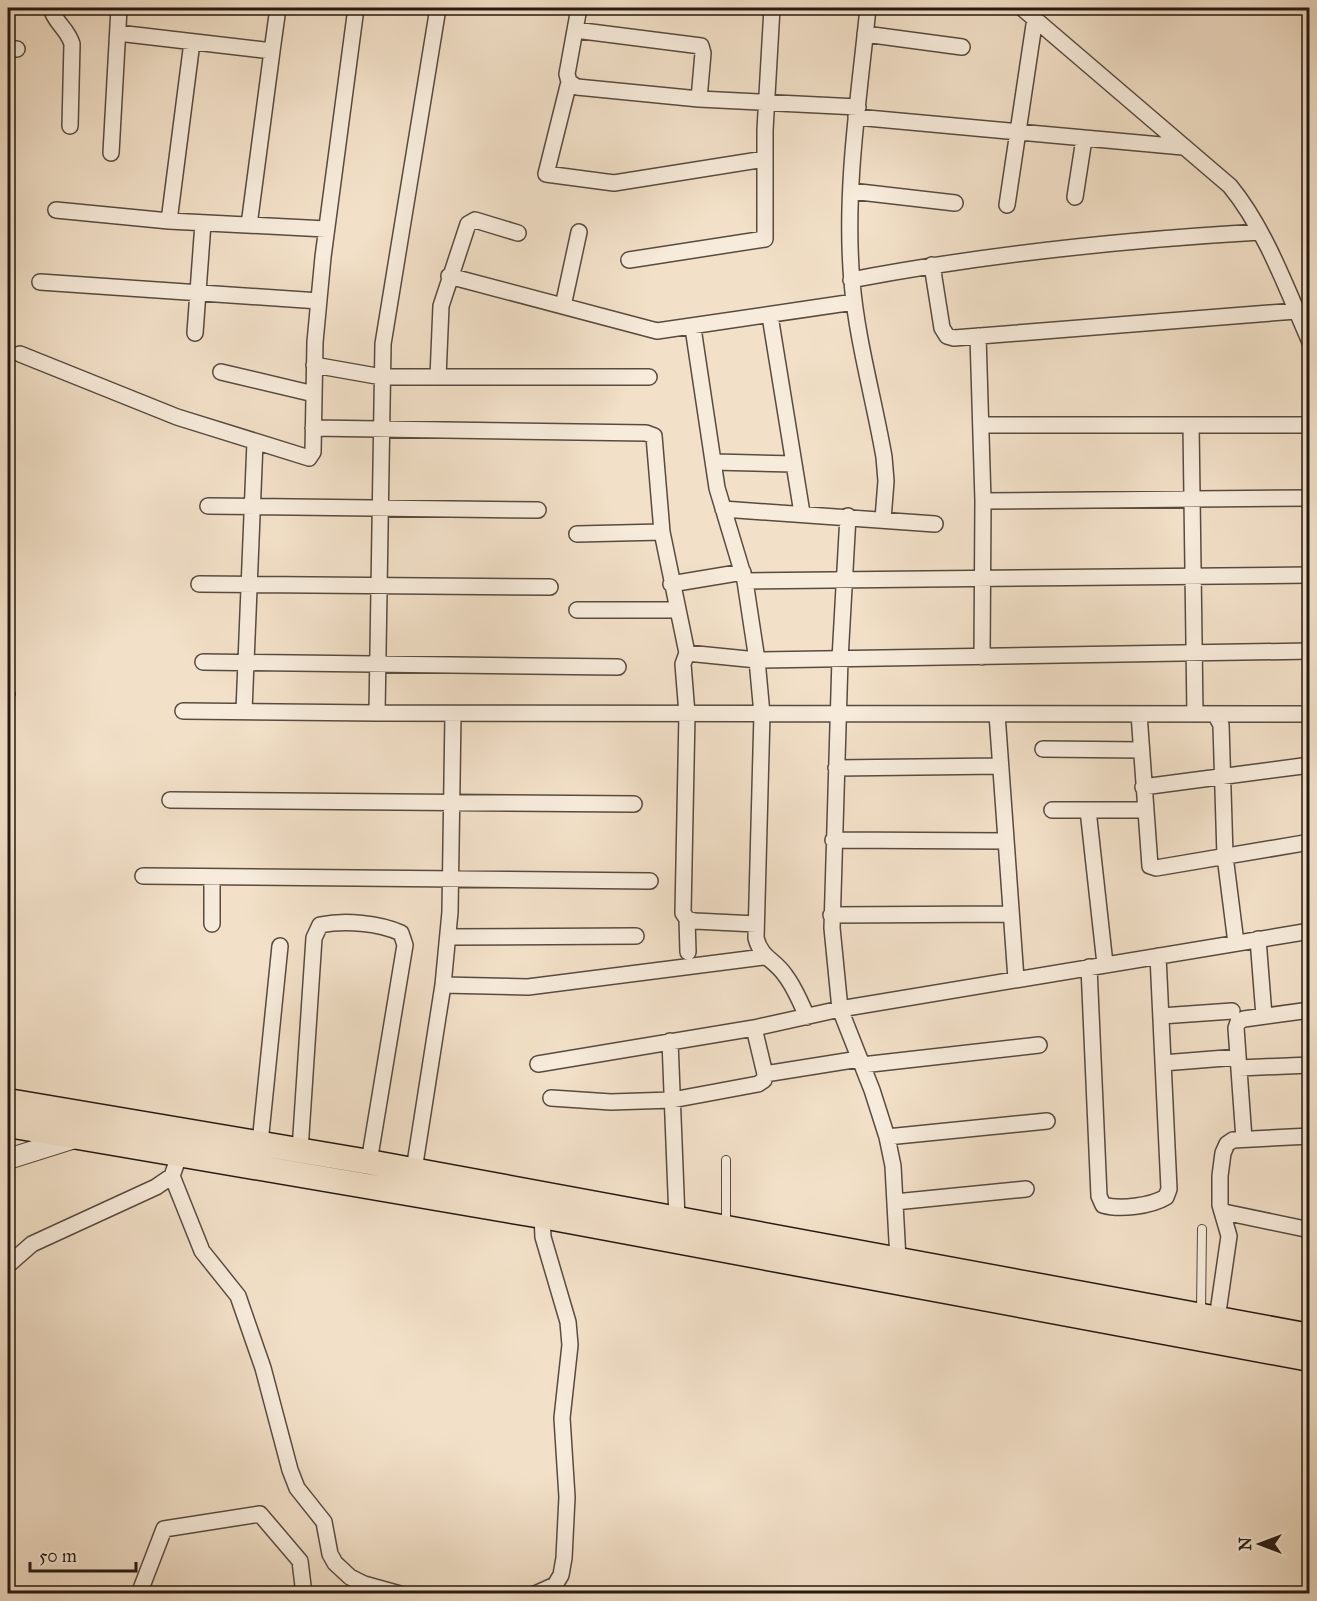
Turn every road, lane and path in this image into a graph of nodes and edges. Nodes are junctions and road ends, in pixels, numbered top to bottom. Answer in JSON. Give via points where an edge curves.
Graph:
{"nodes":[{"id":1,"x":51,"y":8,"type":"edge"},
{"id":2,"x":119,"y":8,"type":"edge"},
{"id":3,"x":278,"y":8,"type":"edge"},
{"id":4,"x":356,"y":8,"type":"edge"},
{"id":5,"x":438,"y":8,"type":"edge"},
{"id":6,"x":579,"y":8,"type":"edge"},
{"id":7,"x":772,"y":8,"type":"edge"},
{"id":8,"x":868,"y":8,"type":"edge"},
{"id":9,"x":1022,"y":8,"type":"edge"},
{"id":10,"x":1035,"y":18,"type":"junction"},
{"id":11,"x":575,"y":30,"type":"junction"},
{"id":12,"x":118,"y":33,"type":"junction"},
{"id":13,"x":865,"y":34,"type":"junction"},
{"id":14,"x":192,"y":42,"type":"junction"},
{"id":15,"x":962,"y":47,"type":"dead end"},
{"id":16,"x":272,"y":51,"type":"junction"},
{"id":17,"x":569,"y":82,"type":"junction"},
{"id":18,"x":699,"y":99,"type":"junction"},
{"id":19,"x":766,"y":103,"type":"junction"},
{"id":20,"x":857,"y":112,"type":"junction"},
{"id":21,"x":70,"y":126,"type":"dead end"},
{"id":22,"x":1016,"y":133,"type":"junction"},
{"id":23,"x":1084,"y":139,"type":"junction"},
{"id":24,"x":1183,"y":147,"type":"junction"},
{"id":25,"x":111,"y":153,"type":"dead end"},
{"id":26,"x":765,"y":159,"type":"junction"},
{"id":27,"x":851,"y":191,"type":"junction"},
{"id":28,"x":1075,"y":197,"type":"dead end"},
{"id":29,"x":955,"y":203,"type":"dead end"},
{"id":30,"x":1007,"y":206,"type":"dead end"},
{"id":31,"x":56,"y":210,"type":"dead end"},
{"id":32,"x":168,"y":221,"type":"junction"},
{"id":33,"x":203,"y":223,"type":"junction"},
{"id":34,"x":249,"y":225,"type":"junction"},
{"id":35,"x":326,"y":229,"type":"junction"},
{"id":36,"x":579,"y":232,"type":"dead end"},
{"id":37,"x":1260,"y":232,"type":"junction"},
{"id":38,"x":518,"y":233,"type":"dead end"},
{"id":39,"x":629,"y":260,"type":"dead end"},
{"id":40,"x":932,"y":265,"type":"junction"},
{"id":41,"x":449,"y":276,"type":"junction"},
{"id":42,"x":851,"y":280,"type":"junction"},
{"id":43,"x":40,"y":282,"type":"dead end"},
{"id":44,"x":198,"y":293,"type":"junction"},
{"id":45,"x":319,"y":301,"type":"junction"},
{"id":46,"x":854,"y":302,"type":"junction"},
{"id":47,"x":563,"y":306,"type":"junction"},
{"id":48,"x":1296,"y":311,"type":"junction"},
{"id":49,"x":770,"y":316,"type":"junction"},
{"id":50,"x":693,"y":328,"type":"junction"},
{"id":51,"x":195,"y":333,"type":"dead end"},
{"id":52,"x":978,"y":336,"type":"junction"},
{"id":53,"x":1310,"y":342,"type":"edge"},
{"id":54,"x":20,"y":354,"type":"dead end"},
{"id":55,"x":315,"y":365,"type":"junction"},
{"id":56,"x":221,"y":372,"type":"dead end"},
{"id":57,"x":382,"y":377,"type":"junction"},
{"id":58,"x":438,"y":377,"type":"junction"},
{"id":59,"x":649,"y":377,"type":"dead end"},
{"id":60,"x":314,"y":394,"type":"junction"},
{"id":61,"x":982,"y":425,"type":"junction"},
{"id":62,"x":1191,"y":425,"type":"junction"},
{"id":63,"x":1310,"y":425,"type":"edge"},
{"id":64,"x":313,"y":428,"type":"junction"},
{"id":65,"x":380,"y":428,"type":"junction"},
{"id":66,"x":255,"y":442,"type":"junction"},
{"id":67,"x":714,"y":462,"type":"junction"},
{"id":68,"x":794,"y":464,"type":"junction"},
{"id":69,"x":1310,"y":498,"type":"edge"},
{"id":70,"x":1191,"y":500,"type":"junction"},
{"id":71,"x":984,"y":501,"type":"junction"},
{"id":72,"x":208,"y":506,"type":"dead end"},
{"id":73,"x":252,"y":506,"type":"junction"},
{"id":74,"x":379,"y":507,"type":"junction"},
{"id":75,"x":723,"y":509,"type":"junction"},
{"id":76,"x":538,"y":510,"type":"dead end"},
{"id":77,"x":802,"y":513,"type":"junction"},
{"id":78,"x":848,"y":516,"type":"junction"},
{"id":79,"x":883,"y":519,"type":"junction"},
{"id":80,"x":935,"y":524,"type":"dead end"},
{"id":81,"x":662,"y":532,"type":"junction"},
{"id":82,"x":577,"y":534,"type":"dead end"},
{"id":83,"x":1310,"y":575,"type":"edge"},
{"id":84,"x":744,"y":576,"type":"junction"},
{"id":85,"x":1193,"y":577,"type":"junction"},
{"id":86,"x":843,"y":579,"type":"junction"},
{"id":87,"x":983,"y":580,"type":"junction"},
{"id":88,"x":250,"y":583,"type":"junction"},
{"id":89,"x":199,"y":584,"type":"dead end"},
{"id":90,"x":671,"y":584,"type":"junction"},
{"id":91,"x":379,"y":586,"type":"junction"},
{"id":92,"x":550,"y":587,"type":"dead end"},
{"id":93,"x":577,"y":610,"type":"dead end"},
{"id":94,"x":677,"y":610,"type":"junction"},
{"id":95,"x":1310,"y":651,"type":"edge"},
{"id":96,"x":687,"y":653,"type":"junction"},
{"id":97,"x":1195,"y":655,"type":"junction"},
{"id":98,"x":982,"y":657,"type":"junction"},
{"id":99,"x":840,"y":659,"type":"junction"},
{"id":100,"x":757,"y":660,"type":"junction"},
{"id":101,"x":202,"y":662,"type":"dead end"},
{"id":102,"x":246,"y":662,"type":"junction"},
{"id":103,"x":378,"y":664,"type":"junction"},
{"id":104,"x":618,"y":667,"type":"dead end"},
{"id":105,"x":183,"y":711,"type":"dead end"},
{"id":106,"x":244,"y":711,"type":"junction"},
{"id":107,"x":377,"y":713,"type":"junction"},
{"id":108,"x":453,"y":714,"type":"junction"},
{"id":109,"x":687,"y":714,"type":"junction"},
{"id":110,"x":762,"y":714,"type":"junction"},
{"id":111,"x":838,"y":714,"type":"junction"},
{"id":112,"x":997,"y":714,"type":"junction"},
{"id":113,"x":1139,"y":714,"type":"junction"},
{"id":114,"x":1195,"y":714,"type":"junction"},
{"id":115,"x":1215,"y":714,"type":"junction"},
{"id":116,"x":1310,"y":714,"type":"edge"},
{"id":117,"x":1043,"y":749,"type":"dead end"},
{"id":118,"x":1141,"y":750,"type":"junction"},
{"id":119,"x":1310,"y":765,"type":"edge"},
{"id":120,"x":1000,"y":766,"type":"junction"},
{"id":121,"x":836,"y":768,"type":"junction"},
{"id":122,"x":1224,"y":778,"type":"junction"},
{"id":123,"x":1143,"y":788,"type":"junction"},
{"id":124,"x":170,"y":800,"type":"dead end"},
{"id":125,"x":452,"y":802,"type":"junction"},
{"id":126,"x":634,"y":804,"type":"dead end"},
{"id":127,"x":1052,"y":810,"type":"dead end"},
{"id":128,"x":1088,"y":810,"type":"junction"},
{"id":129,"x":1145,"y":810,"type":"junction"},
{"id":130,"x":834,"y":840,"type":"junction"},
{"id":131,"x":1006,"y":840,"type":"junction"},
{"id":132,"x":1310,"y":842,"type":"edge"},
{"id":133,"x":1225,"y":856,"type":"junction"},
{"id":134,"x":143,"y":876,"type":"dead end"},
{"id":135,"x":212,"y":877,"type":"junction"},
{"id":136,"x":452,"y":880,"type":"junction"},
{"id":137,"x":650,"y":881,"type":"dead end"},
{"id":138,"x":1011,"y":914,"type":"junction"},
{"id":139,"x":831,"y":915,"type":"junction"},
{"id":140,"x":687,"y":919,"type":"junction"},
{"id":141,"x":212,"y":924,"type":"dead end"},
{"id":142,"x":756,"y":924,"type":"junction"},
{"id":143,"x":1310,"y":931,"type":"edge"},
{"id":144,"x":636,"y":936,"type":"dead end"},
{"id":145,"x":448,"y":937,"type":"junction"},
{"id":146,"x":1258,"y":939,"type":"junction"},
{"id":147,"x":1236,"y":943,"type":"junction"},
{"id":148,"x":280,"y":946,"type":"dead end"},
{"id":149,"x":688,"y":952,"type":"dead end"},
{"id":150,"x":1158,"y":956,"type":"junction"},
{"id":151,"x":765,"y":957,"type":"junction"},
{"id":152,"x":1105,"y":964,"type":"junction"},
{"id":153,"x":1089,"y":967,"type":"junction"},
{"id":154,"x":1016,"y":979,"type":"junction"},
{"id":155,"x":443,"y":985,"type":"junction"},
{"id":156,"x":840,"y":1009,"type":"junction"},
{"id":157,"x":1310,"y":1010,"type":"edge"},
{"id":158,"x":1232,"y":1011,"type":"dead end"},
{"id":159,"x":1161,"y":1016,"type":"junction"},
{"id":160,"x":1264,"y":1016,"type":"junction"},
{"id":161,"x":807,"y":1017,"type":"junction"},
{"id":162,"x":754,"y":1028,"type":"junction"},
{"id":163,"x":670,"y":1041,"type":"junction"},
{"id":164,"x":1039,"y":1045,"type":"dead end"},
{"id":165,"x":861,"y":1062,"type":"junction"},
{"id":166,"x":1239,"y":1062,"type":"junction"},
{"id":167,"x":1163,"y":1063,"type":"junction"},
{"id":168,"x":538,"y":1064,"type":"dead end"},
{"id":169,"x":1310,"y":1065,"type":"edge"},
{"id":170,"x":765,"y":1074,"type":"junction"},
{"id":171,"x":551,"y":1098,"type":"dead end"},
{"id":172,"x":672,"y":1100,"type":"junction"},
{"id":173,"x":8,"y":1101,"type":"edge"},
{"id":174,"x":1047,"y":1121,"type":"dead end"},
{"id":175,"x":8,"y":1125,"type":"edge"},
{"id":176,"x":81,"y":1125,"type":"junction"},
{"id":177,"x":1310,"y":1136,"type":"edge"},
{"id":178,"x":887,"y":1137,"type":"junction"},
{"id":179,"x":1244,"y":1139,"type":"junction"},
{"id":180,"x":260,"y":1143,"type":"junction"},
{"id":181,"x":300,"y":1150,"type":"junction"},
{"id":182,"x":180,"y":1153,"type":"junction"},
{"id":183,"x":8,"y":1159,"type":"edge"},
{"id":184,"x":726,"y":1160,"type":"dead end"},
{"id":185,"x":369,"y":1162,"type":"junction"},
{"id":186,"x":414,"y":1170,"type":"junction"},
{"id":187,"x":172,"y":1176,"type":"junction"},
{"id":188,"x":1026,"y":1189,"type":"dead end"},
{"id":189,"x":895,"y":1202,"type":"junction"},
{"id":190,"x":1224,"y":1212,"type":"junction"},
{"id":191,"x":542,"y":1216,"type":"junction"},
{"id":192,"x":677,"y":1219,"type":"junction"},
{"id":193,"x":726,"y":1228,"type":"junction"},
{"id":194,"x":1202,"y":1229,"type":"dead end"},
{"id":195,"x":1310,"y":1230,"type":"edge"},
{"id":196,"x":898,"y":1260,"type":"junction"},
{"id":197,"x":8,"y":1265,"type":"edge"},
{"id":198,"x":1209,"y":1318,"type":"junction"},
{"id":199,"x":1310,"y":1336,"type":"edge"},
{"id":200,"x":1310,"y":1359,"type":"edge"},
{"id":201,"x":557,"y":1589,"type":"edge"},
{"id":202,"x":140,"y":1593,"type":"edge"},
{"id":203,"x":304,"y":1593,"type":"edge"},
{"id":204,"x":400,"y":1593,"type":"edge"},
{"id":205,"x":536,"y":1593,"type":"edge"}],
"edges":[{"from":1,"to":21,"type":"street","via":[[72,44]]},
{"from":2,"to":12,"type":"street"},
{"from":3,"to":16,"type":"street"},
{"from":4,"to":35,"type":"street"},
{"from":5,"to":57,"type":"street","via":[[407,207],[391,282]]},
{"from":6,"to":11,"type":"street"},
{"from":7,"to":19,"type":"street"},
{"from":8,"to":13,"type":"street"},
{"from":9,"to":10,"type":"street"},
{"from":10,"to":22,"type":"street"},
{"from":10,"to":24,"type":"street"},
{"from":11,"to":17,"type":"street"},
{"from":11,"to":18,"type":"street","via":[[701,46]]},
{"from":12,"to":14,"type":"street"},
{"from":12,"to":25,"type":"street"},
{"from":13,"to":15,"type":"street"},
{"from":13,"to":20,"type":"street"},
{"from":14,"to":16,"type":"street"},
{"from":14,"to":32,"type":"street"},
{"from":16,"to":34,"type":"street"},
{"from":17,"to":18,"type":"street","via":[[577,87]]},
{"from":17,"to":26,"type":"street","via":[[546,174],[615,183]]},
{"from":18,"to":19,"type":"street"},
{"from":19,"to":20,"type":"street"},
{"from":19,"to":26,"type":"street"},
{"from":20,"to":22,"type":"street"},
{"from":20,"to":27,"type":"street"},
{"from":22,"to":23,"type":"street"},
{"from":22,"to":30,"type":"street"},
{"from":23,"to":24,"type":"street"},
{"from":23,"to":28,"type":"street"},
{"from":24,"to":37,"type":"street","via":[[1230,186]]},
{"from":26,"to":39,"type":"street","via":[[765,239]]},
{"from":27,"to":29,"type":"street"},
{"from":27,"to":42,"type":"street"},
{"from":31,"to":32,"type":"street"},
{"from":32,"to":33,"type":"street"},
{"from":33,"to":34,"type":"street"},
{"from":33,"to":44,"type":"street"},
{"from":34,"to":35,"type":"street"},
{"from":35,"to":45,"type":"street"},
{"from":36,"to":47,"type":"street"},
{"from":37,"to":40,"type":"street","via":[[1134,239]]},
{"from":37,"to":48,"type":"street"},
{"from":38,"to":41,"type":"street","via":[[471,221]]},
{"from":40,"to":42,"type":"street"},
{"from":40,"to":52,"type":"street","via":[[942,328],[947,336]]},
{"from":41,"to":47,"type":"street"},
{"from":41,"to":58,"type":"street","via":[[441,306]]},
{"from":42,"to":46,"type":"street"},
{"from":43,"to":44,"type":"street"},
{"from":44,"to":45,"type":"street"},
{"from":44,"to":51,"type":"street"},
{"from":45,"to":55,"type":"street"},
{"from":46,"to":49,"type":"street"},
{"from":46,"to":79,"type":"street","via":[[884,458]]},
{"from":47,"to":50,"type":"street","via":[[657,331]]},
{"from":48,"to":52,"type":"street"},
{"from":48,"to":53,"type":"street"},
{"from":49,"to":50,"type":"street"},
{"from":49,"to":68,"type":"street"},
{"from":50,"to":67,"type":"street"},
{"from":52,"to":61,"type":"street"},
{"from":54,"to":66,"type":"street","via":[[177,417]]},
{"from":55,"to":57,"type":"street"},
{"from":55,"to":60,"type":"street"},
{"from":56,"to":60,"type":"street"},
{"from":57,"to":58,"type":"street"},
{"from":57,"to":65,"type":"street"},
{"from":58,"to":59,"type":"street"},
{"from":60,"to":64,"type":"street"},
{"from":61,"to":62,"type":"street"},
{"from":61,"to":71,"type":"street"},
{"from":62,"to":63,"type":"street"},
{"from":62,"to":70,"type":"street"},
{"from":64,"to":65,"type":"street"},
{"from":64,"to":66,"type":"street","via":[[313,452],[309,458]]},
{"from":65,"to":74,"type":"street"},
{"from":65,"to":81,"type":"street","via":[[646,433],[654,436]]},
{"from":66,"to":73,"type":"street"},
{"from":67,"to":68,"type":"street"},
{"from":67,"to":75,"type":"street"},
{"from":68,"to":77,"type":"street"},
{"from":69,"to":70,"type":"street"},
{"from":70,"to":71,"type":"street"},
{"from":70,"to":85,"type":"street"},
{"from":71,"to":87,"type":"street"},
{"from":72,"to":73,"type":"street"},
{"from":73,"to":74,"type":"street"},
{"from":73,"to":88,"type":"street"},
{"from":74,"to":76,"type":"street"},
{"from":74,"to":91,"type":"street"},
{"from":75,"to":77,"type":"street"},
{"from":75,"to":84,"type":"street"},
{"from":77,"to":78,"type":"street"},
{"from":78,"to":79,"type":"street"},
{"from":78,"to":86,"type":"street"},
{"from":79,"to":80,"type":"street"},
{"from":81,"to":82,"type":"street"},
{"from":81,"to":90,"type":"street"},
{"from":83,"to":85,"type":"street"},
{"from":84,"to":86,"type":"street"},
{"from":84,"to":90,"type":"street"},
{"from":84,"to":100,"type":"street"},
{"from":85,"to":87,"type":"street"},
{"from":85,"to":97,"type":"street"},
{"from":86,"to":87,"type":"street"},
{"from":86,"to":99,"type":"street"},
{"from":87,"to":98,"type":"street"},
{"from":88,"to":89,"type":"street"},
{"from":88,"to":91,"type":"street"},
{"from":88,"to":102,"type":"street"},
{"from":90,"to":94,"type":"street"},
{"from":91,"to":92,"type":"street"},
{"from":91,"to":103,"type":"street"},
{"from":93,"to":94,"type":"street"},
{"from":94,"to":96,"type":"street"},
{"from":95,"to":97,"type":"street"},
{"from":96,"to":100,"type":"street"},
{"from":96,"to":109,"type":"street","via":[[683,664]]},
{"from":97,"to":98,"type":"street"},
{"from":97,"to":114,"type":"street"},
{"from":98,"to":99,"type":"street"},
{"from":99,"to":100,"type":"street"},
{"from":99,"to":111,"type":"street"},
{"from":100,"to":110,"type":"street"},
{"from":101,"to":102,"type":"street"},
{"from":102,"to":103,"type":"street"},
{"from":102,"to":106,"type":"street"},
{"from":103,"to":104,"type":"street"},
{"from":103,"to":107,"type":"street"},
{"from":105,"to":106,"type":"street"},
{"from":106,"to":107,"type":"street"},
{"from":107,"to":108,"type":"street"},
{"from":108,"to":109,"type":"street"},
{"from":108,"to":125,"type":"street"},
{"from":109,"to":110,"type":"street"},
{"from":109,"to":140,"type":"street","via":[[683,913]]},
{"from":110,"to":111,"type":"street"},
{"from":110,"to":142,"type":"street"},
{"from":111,"to":112,"type":"street"},
{"from":111,"to":121,"type":"street"},
{"from":112,"to":113,"type":"street"},
{"from":112,"to":120,"type":"street"},
{"from":113,"to":114,"type":"street"},
{"from":113,"to":118,"type":"street"},
{"from":114,"to":115,"type":"street"},
{"from":115,"to":116,"type":"street"},
{"from":115,"to":122,"type":"street","via":[[1221,725]]},
{"from":117,"to":118,"type":"street"},
{"from":118,"to":123,"type":"street"},
{"from":119,"to":122,"type":"street"},
{"from":120,"to":121,"type":"street"},
{"from":120,"to":131,"type":"street"},
{"from":121,"to":130,"type":"street"},
{"from":122,"to":123,"type":"street"},
{"from":122,"to":133,"type":"street"},
{"from":123,"to":129,"type":"street"},
{"from":124,"to":125,"type":"street"},
{"from":125,"to":126,"type":"street"},
{"from":125,"to":136,"type":"street"},
{"from":127,"to":128,"type":"street"},
{"from":128,"to":129,"type":"street"},
{"from":128,"to":152,"type":"street"},
{"from":129,"to":133,"type":"street","via":[[1150,866]]},
{"from":130,"to":131,"type":"street"},
{"from":130,"to":139,"type":"street"},
{"from":131,"to":138,"type":"street"},
{"from":132,"to":133,"type":"street"},
{"from":133,"to":147,"type":"street"},
{"from":134,"to":135,"type":"street"},
{"from":135,"to":136,"type":"street"},
{"from":135,"to":141,"type":"street"},
{"from":136,"to":137,"type":"street"},
{"from":136,"to":145,"type":"street"},
{"from":138,"to":139,"type":"street"},
{"from":138,"to":154,"type":"street"},
{"from":139,"to":156,"type":"street"},
{"from":140,"to":142,"type":"street"},
{"from":140,"to":149,"type":"street"},
{"from":142,"to":151,"type":"street","via":[[759,950]]},
{"from":143,"to":146,"type":"street"},
{"from":144,"to":145,"type":"street"},
{"from":145,"to":155,"type":"street"},
{"from":146,"to":147,"type":"street"},
{"from":146,"to":160,"type":"street"},
{"from":147,"to":150,"type":"street"},
{"from":148,"to":180,"type":"street"},
{"from":150,"to":152,"type":"street"},
{"from":150,"to":159,"type":"street"},
{"from":151,"to":155,"type":"street","via":[[528,987]]},
{"from":151,"to":161,"type":"street","via":[[784,972]]},
{"from":152,"to":153,"type":"street"},
{"from":153,"to":154,"type":"street"},
{"from":153,"to":167,"type":"street","via":[[1099,1196],[1103,1205],[1112,1208],[1166,1197],[1169,1189]]},
{"from":154,"to":156,"type":"street"},
{"from":155,"to":186,"type":"street"},
{"from":156,"to":161,"type":"street"},
{"from":156,"to":165,"type":"street"},
{"from":157,"to":160,"type":"street"},
{"from":158,"to":159,"type":"street"},
{"from":159,"to":167,"type":"street"},
{"from":160,"to":166,"type":"street","via":[[1238,1022]]},
{"from":161,"to":162,"type":"street"},
{"from":162,"to":163,"type":"street"},
{"from":162,"to":170,"type":"street"},
{"from":163,"to":168,"type":"street"},
{"from":163,"to":172,"type":"street"},
{"from":164,"to":165,"type":"street"},
{"from":165,"to":170,"type":"street"},
{"from":165,"to":178,"type":"street"},
{"from":166,"to":167,"type":"street"},
{"from":166,"to":169,"type":"street"},
{"from":166,"to":179,"type":"street"},
{"from":170,"to":172,"type":"street","via":[[758,1084]]},
{"from":171,"to":172,"type":"street","via":[[611,1102]]},
{"from":172,"to":192,"type":"street"},
{"from":173,"to":176,"type":"main road"},
{"from":174,"to":178,"type":"street"},
{"from":175,"to":176,"type":"main road"},
{"from":176,"to":180,"type":"main road"},
{"from":176,"to":182,"type":"main road"},
{"from":176,"to":183,"type":"street"},
{"from":177,"to":179,"type":"street"},
{"from":178,"to":189,"type":"street"},
{"from":179,"to":190,"type":"street","via":[[1227,1144],[1223,1153],[1220,1193]]},
{"from":180,"to":181,"type":"main road"},
{"from":181,"to":185,"type":"main road"},
{"from":181,"to":185,"type":"street","via":[[315,938],[320,925],[334,922],[389,927],[401,933],[405,945]]},
{"from":182,"to":187,"type":"street"},
{"from":182,"to":191,"type":"main road"},
{"from":184,"to":193,"type":"lane"},
{"from":185,"to":186,"type":"main road"},
{"from":186,"to":192,"type":"main road"},
{"from":187,"to":197,"type":"street","via":[[32,1244]]},
{"from":187,"to":204,"type":"street","via":[[202,1251],[238,1296],[290,1470],[297,1488],[324,1522],[330,1554],[350,1577]]},
{"from":188,"to":189,"type":"street"},
{"from":189,"to":196,"type":"street"},
{"from":190,"to":195,"type":"street"},
{"from":190,"to":198,"type":"street","via":[[1229,1236]]},
{"from":191,"to":200,"type":"main road"},
{"from":191,"to":201,"type":"street","via":[[543,1237],[570,1334],[562,1418],[566,1527]]},
{"from":192,"to":193,"type":"main road"},
{"from":193,"to":196,"type":"main road"},
{"from":194,"to":198,"type":"lane"},
{"from":196,"to":198,"type":"main road"},
{"from":198,"to":199,"type":"main road"},
{"from":201,"to":205,"type":"street"},
{"from":202,"to":203,"type":"street","via":[[164,1529],[260,1514],[300,1561]]}]}
